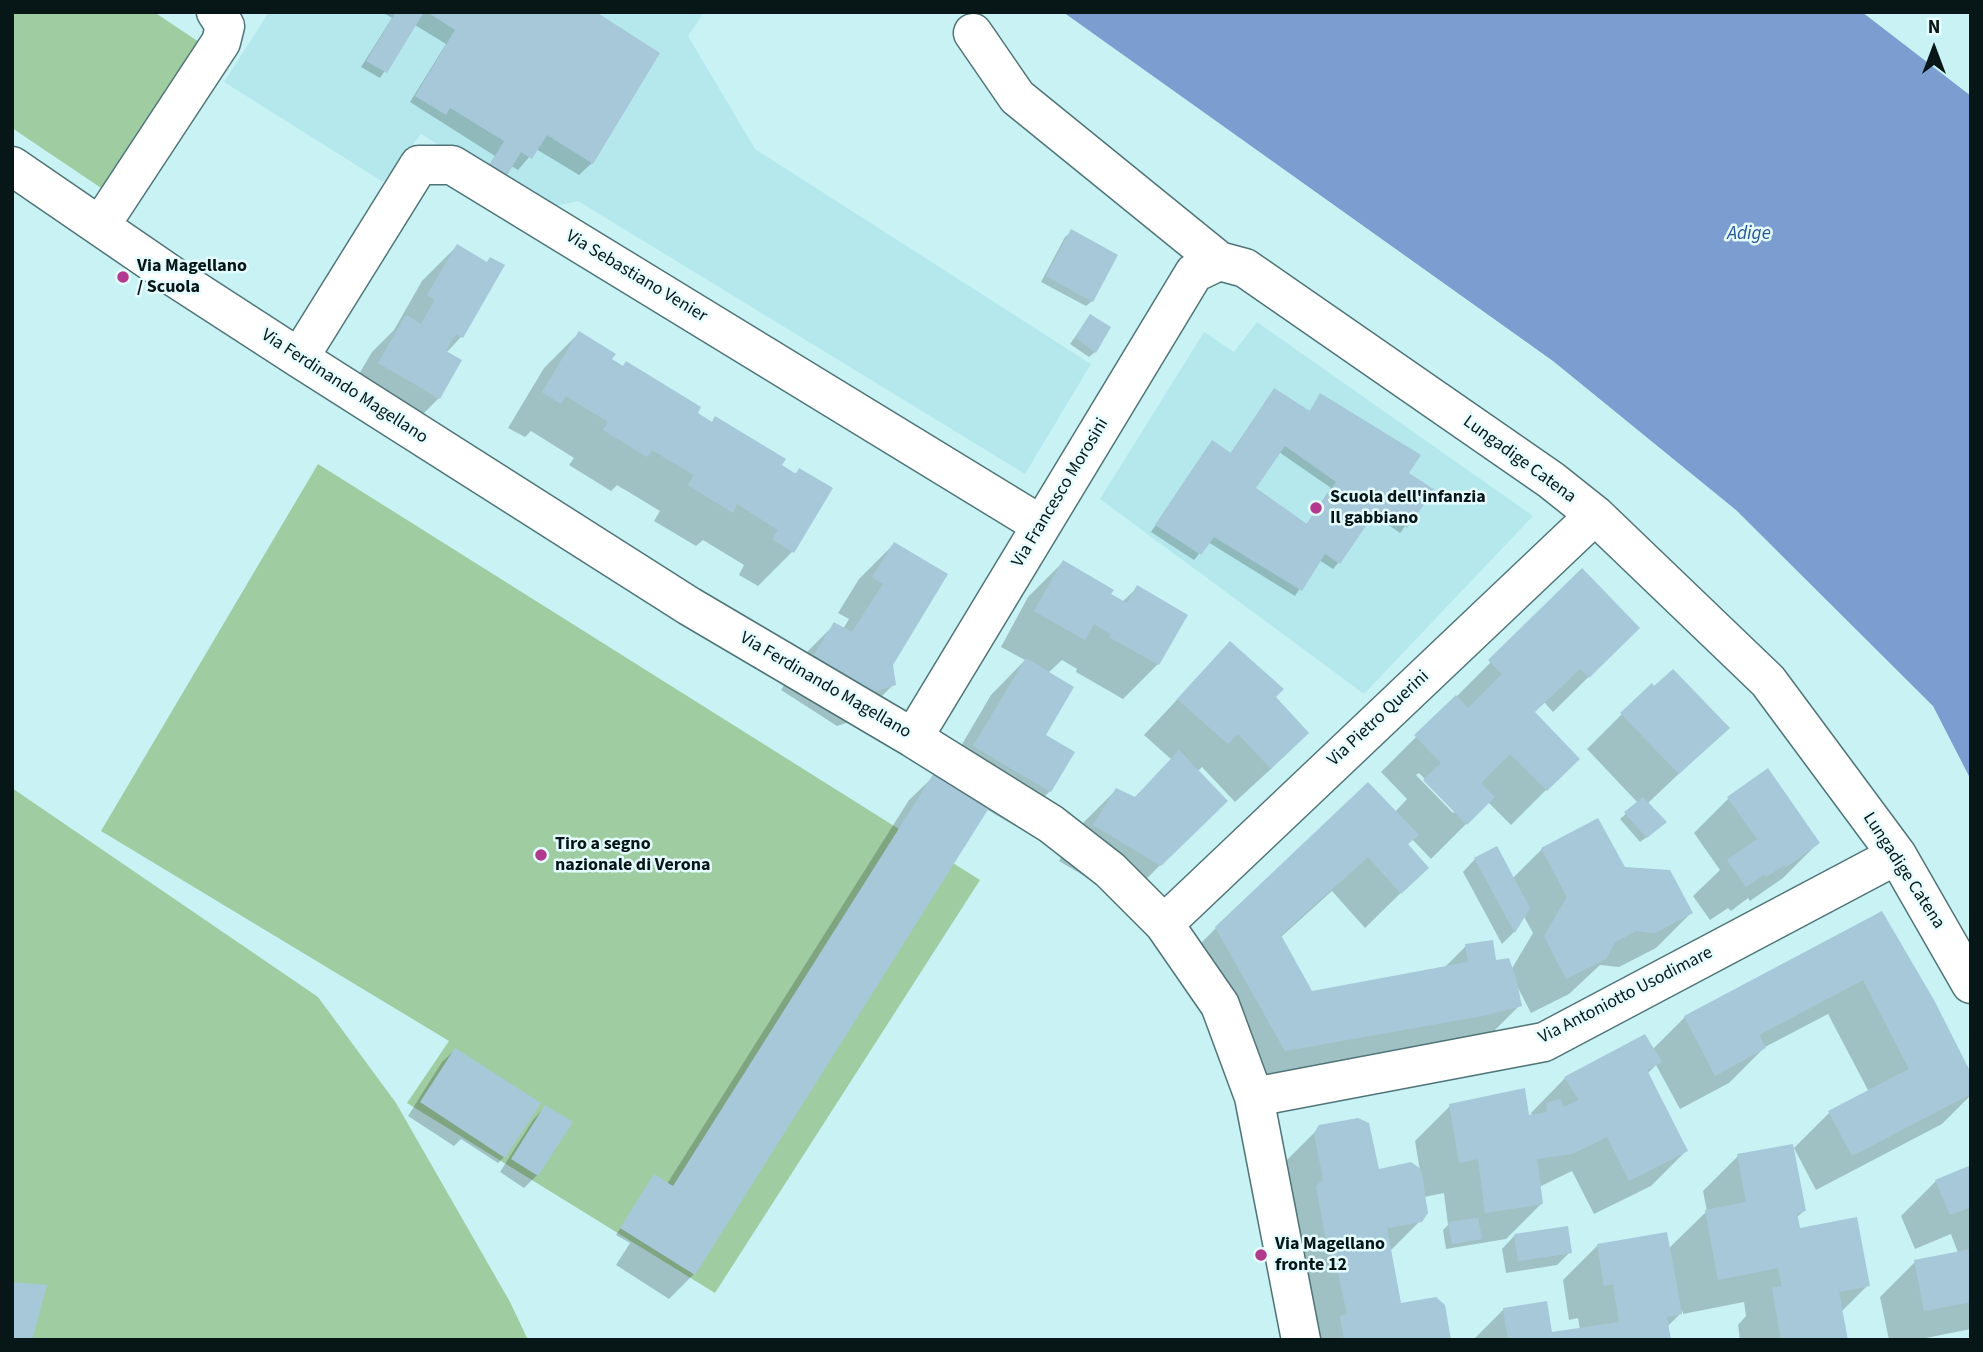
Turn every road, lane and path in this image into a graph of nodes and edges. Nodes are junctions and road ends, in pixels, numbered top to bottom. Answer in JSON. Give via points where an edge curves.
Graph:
{"nodes":[{"id":1,"x":216,"y":12,"type":"edge"},
{"id":2,"x":974,"y":33,"type":"dead end"},
{"id":3,"x":12,"y":166,"type":"edge"},
{"id":4,"x":100,"y":226,"type":"junction"},
{"id":5,"x":1219,"y":261,"type":"junction"},
{"id":6,"x":299,"y":358,"type":"junction"},
{"id":7,"x":1594,"y":515,"type":"junction"},
{"id":8,"x":1041,"y":525,"type":"junction"},
{"id":9,"x":913,"y":738,"type":"junction"},
{"id":10,"x":1897,"y":855,"type":"junction"},
{"id":11,"x":1164,"y":925,"type":"junction"},
{"id":12,"x":1971,"y":984,"type":"edge"},
{"id":13,"x":1254,"y":1097,"type":"junction"},
{"id":14,"x":1301,"y":1340,"type":"edge"}],
"edges":[{"from":1,"to":4,"type":"street","via":[[225,26],[221,42]]},
{"from":2,"to":5,"type":"street","name":"Lungadige Catena","via":[[1017,97]]},
{"from":3,"to":4,"type":"street","name":"Via Ferdinando Magellano"},
{"from":4,"to":6,"type":"street","name":"Via Ferdinando Magellano"},
{"from":5,"to":7,"type":"street","name":"Lungadige Catena","via":[[1245,268],[1551,480]]},
{"from":5,"to":8,"type":"street","name":"Via Francesco Morosini","via":[[1194,273]]},
{"from":6,"to":8,"type":"street","name":"Via Sebastiano Venier","via":[[419,165],[452,165]]},
{"from":6,"to":9,"type":"street","name":"Via Ferdinando Magellano","via":[[689,606]]},
{"from":7,"to":10,"type":"street","name":"Lungadige Catena","via":[[1768,681]]},
{"from":7,"to":11,"type":"street","name":"Via Pietro Querini"},
{"from":8,"to":9,"type":"street","name":"Via Francesco Morosini"},
{"from":9,"to":11,"type":"street","name":"Via Ferdinando Magellano","via":[[1051,824],[1110,870]]},
{"from":10,"to":12,"type":"street","name":"Lungadige Catena"},
{"from":10,"to":13,"type":"street","name":"Via Antoniotto Usodimare","via":[[1544,1042]]},
{"from":11,"to":13,"type":"street","name":"Via Ferdinando Magellano","via":[[1220,1005]]},
{"from":13,"to":14,"type":"street","name":"Via Ferdinando Magellano"}]}
